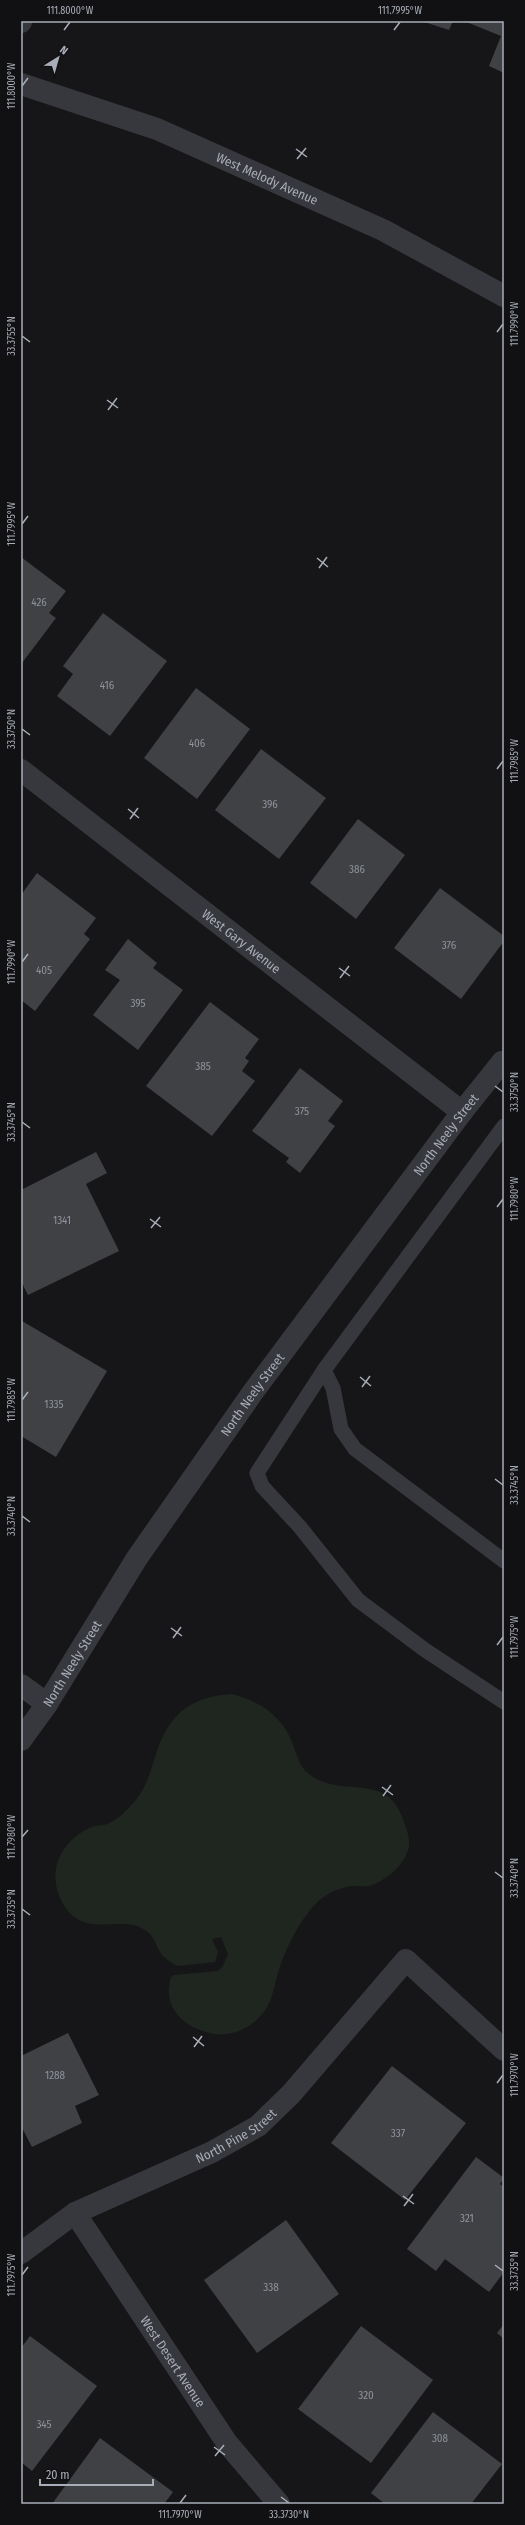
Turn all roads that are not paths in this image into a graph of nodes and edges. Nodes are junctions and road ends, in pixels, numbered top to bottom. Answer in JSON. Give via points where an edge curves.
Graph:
{"nodes":[{"id":1,"x":21,"y":84,"type":"edge"},
{"id":2,"x":504,"y":296,"type":"edge"},
{"id":3,"x":21,"y":770,"type":"edge"},
{"id":4,"x":502,"y":1062,"type":"dead end"},
{"id":5,"x":462,"y":1112,"type":"junction"},
{"id":6,"x":504,"y":1126,"type":"edge"},
{"id":7,"x":324,"y":1370,"type":"junction"},
{"id":8,"x":504,"y":1561,"type":"edge"},
{"id":9,"x":21,"y":1685,"type":"edge"},
{"id":10,"x":504,"y":1702,"type":"edge"},
{"id":11,"x":47,"y":1704,"type":"junction"},
{"id":12,"x":21,"y":1740,"type":"edge"},
{"id":13,"x":504,"y":2050,"type":"edge"},
{"id":14,"x":75,"y":2213,"type":"junction"},
{"id":15,"x":21,"y":2253,"type":"edge"},
{"id":16,"x":279,"y":2504,"type":"edge"}],
"edges":[{"from":1,"to":2,"type":"street","name":"West Melody Avenue","via":[[157,129],[383,230]]},
{"from":3,"to":5,"type":"street","name":"West Gary Avenue"},
{"from":4,"to":5,"type":"street","name":"North Neely Street"},
{"from":5,"to":11,"type":"street","name":"North Neely Street","via":[[253,1392],[137,1558]]},
{"from":6,"to":7,"type":"lane"},
{"from":7,"to":8,"type":"lane","via":[[333,1388],[341,1429],[355,1449]]},
{"from":7,"to":10,"type":"lane","via":[[257,1473],[262,1486],[300,1528],[358,1600],[426,1650]]},
{"from":9,"to":11,"type":"street"},
{"from":11,"to":12,"type":"street","name":"North Neely Street"},
{"from":13,"to":14,"type":"street","name":"North Pine Street","via":[[406,1960],[292,2094],[258,2126],[212,2152]]},
{"from":14,"to":15,"type":"street","name":"North Pine Street"},
{"from":14,"to":16,"type":"street","name":"West Desert Avenue","via":[[227,2443]]}]}
